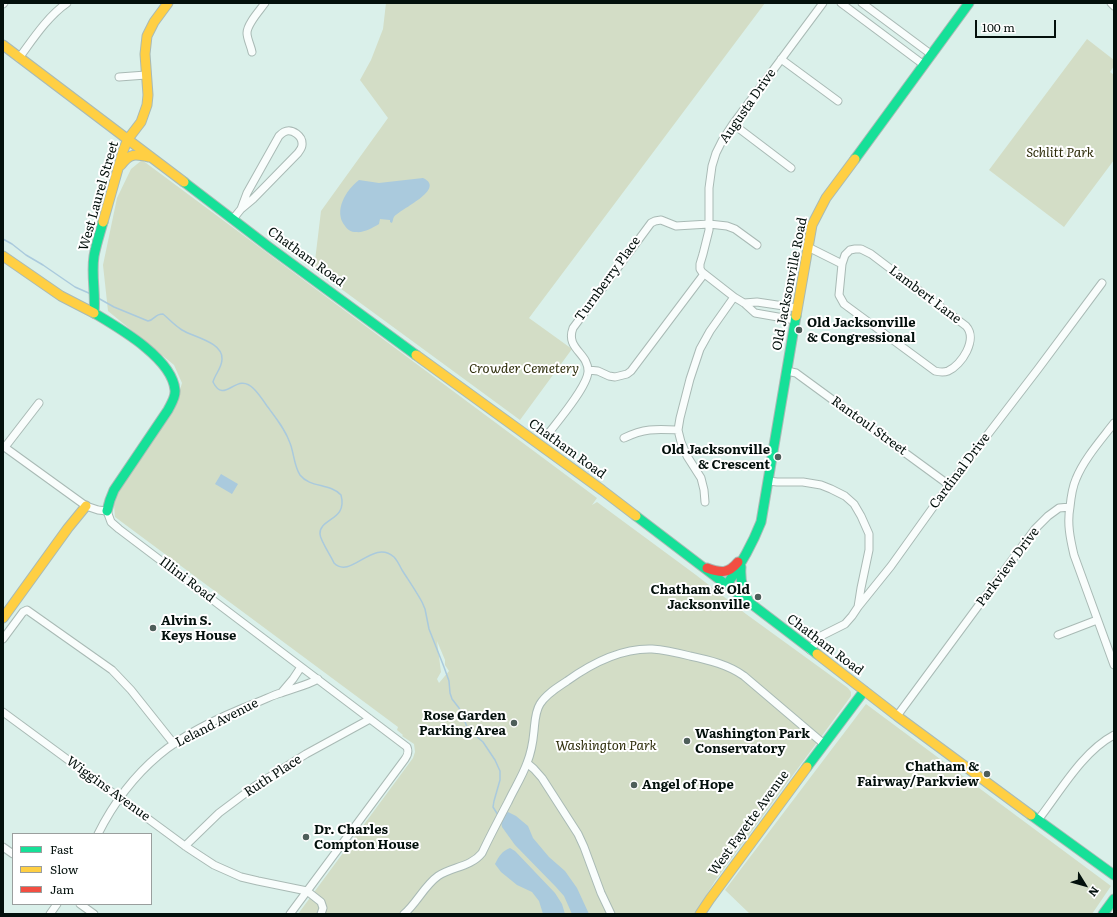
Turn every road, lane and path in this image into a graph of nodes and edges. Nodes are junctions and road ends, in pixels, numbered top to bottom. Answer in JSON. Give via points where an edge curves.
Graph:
{"nodes":[{"id":1,"x":67,"y":3,"type":"edge"},
{"id":2,"x":168,"y":3,"type":"edge"},
{"id":3,"x":266,"y":3,"type":"edge"},
{"id":4,"x":823,"y":3,"type":"edge"},
{"id":5,"x":841,"y":3,"type":"edge"},
{"id":6,"x":862,"y":3,"type":"edge"},
{"id":7,"x":969,"y":3,"type":"edge"},
{"id":8,"x":1111,"y":3,"type":"edge"},
{"id":9,"x":1114,"y":6,"type":"edge"},
{"id":10,"x":885,"y":20,"type":"junction"},
{"id":11,"x":877,"y":30,"type":"junction"},
{"id":12,"x":3,"y":45,"type":"edge"},
{"id":13,"x":252,"y":52,"type":"dead end"},
{"id":14,"x":932,"y":55,"type":"junction"},
{"id":15,"x":19,"y":58,"type":"junction"},
{"id":16,"x":781,"y":59,"type":"junction"},
{"id":17,"x":924,"y":65,"type":"junction"},
{"id":18,"x":146,"y":75,"type":"junction"},
{"id":19,"x":119,"y":77,"type":"dead end"},
{"id":20,"x":838,"y":101,"type":"dead end"},
{"id":21,"x":733,"y":124,"type":"junction"},
{"id":22,"x":128,"y":139,"type":"junction"},
{"id":23,"x":152,"y":157,"type":"junction"},
{"id":24,"x":791,"y":168,"type":"dead end"},
{"id":25,"x":118,"y":169,"type":"junction"},
{"id":26,"x":241,"y":209,"type":"junction"},
{"id":27,"x":233,"y":219,"type":"junction"},
{"id":28,"x":709,"y":224,"type":"junction"},
{"id":29,"x":757,"y":245,"type":"dead end"},
{"id":30,"x":808,"y":248,"type":"junction"},
{"id":31,"x":3,"y":256,"type":"edge"},
{"id":32,"x":842,"y":264,"type":"junction"},
{"id":33,"x":702,"y":271,"type":"junction"},
{"id":34,"x":1102,"y":283,"type":"dead end"},
{"id":35,"x":734,"y":297,"type":"junction"},
{"id":36,"x":744,"y":303,"type":"junction"},
{"id":37,"x":797,"y":308,"type":"junction"},
{"id":38,"x":94,"y":313,"type":"junction"},
{"id":39,"x":795,"y":320,"type":"junction"},
{"id":40,"x":588,"y":370,"type":"junction"},
{"id":41,"x":786,"y":371,"type":"junction"},
{"id":42,"x":39,"y":403,"type":"dead end"},
{"id":43,"x":1114,"y":423,"type":"edge"},
{"id":44,"x":678,"y":430,"type":"junction"},
{"id":45,"x":548,"y":434,"type":"dead end"},
{"id":46,"x":624,"y":438,"type":"dead end"},
{"id":47,"x":4,"y":447,"type":"edge"},
{"id":48,"x":768,"y":481,"type":"junction"},
{"id":49,"x":949,"y":485,"type":"junction"},
{"id":50,"x":705,"y":502,"type":"dead end"},
{"id":51,"x":86,"y":506,"type":"junction"},
{"id":52,"x":1070,"y":507,"type":"junction"},
{"id":53,"x":107,"y":511,"type":"junction"},
{"id":54,"x":757,"y":535,"type":"junction"},
{"id":55,"x":741,"y":565,"type":"junction"},
{"id":56,"x":701,"y":566,"type":"junction"},
{"id":57,"x":726,"y":586,"type":"junction"},
{"id":58,"x":751,"y":605,"type":"junction"},
{"id":59,"x":858,"y":607,"type":"junction"},
{"id":60,"x":3,"y":618,"type":"edge"},
{"id":61,"x":1098,"y":620,"type":"junction"},
{"id":62,"x":1058,"y":635,"type":"dead end"},
{"id":63,"x":3,"y":639,"type":"edge"},
{"id":64,"x":810,"y":650,"type":"junction"},
{"id":65,"x":1114,"y":665,"type":"edge"},
{"id":66,"x":301,"y":667,"type":"junction"},
{"id":67,"x":318,"y":679,"type":"junction"},
{"id":68,"x":864,"y":691,"type":"junction"},
{"id":69,"x":281,"y":692,"type":"junction"},
{"id":70,"x":3,"y":712,"type":"edge"},
{"id":71,"x":897,"y":716,"type":"junction"},
{"id":72,"x":370,"y":719,"type":"junction"},
{"id":73,"x":1114,"y":734,"type":"edge"},
{"id":74,"x":174,"y":744,"type":"junction"},
{"id":75,"x":824,"y":744,"type":"junction"},
{"id":76,"x":527,"y":763,"type":"junction"},
{"id":77,"x":120,"y":798,"type":"junction"},
{"id":78,"x":1038,"y":820,"type":"junction"},
{"id":79,"x":99,"y":833,"type":"edge"},
{"id":80,"x":185,"y":846,"type":"junction"},
{"id":81,"x":3,"y":847,"type":"edge"},
{"id":82,"x":12,"y":853,"type":"edge"},
{"id":83,"x":1114,"y":875,"type":"edge"},
{"id":84,"x":307,"y":891,"type":"junction"},
{"id":85,"x":1114,"y":899,"type":"edge"},
{"id":86,"x":56,"y":905,"type":"edge"},
{"id":87,"x":81,"y":905,"type":"edge"},
{"id":88,"x":50,"y":914,"type":"edge"},
{"id":89,"x":94,"y":914,"type":"edge"},
{"id":90,"x":290,"y":914,"type":"edge"},
{"id":91,"x":321,"y":914,"type":"edge"},
{"id":92,"x":404,"y":914,"type":"edge"},
{"id":93,"x":610,"y":914,"type":"edge"},
{"id":94,"x":700,"y":914,"type":"edge"},
{"id":95,"x":1103,"y":914,"type":"edge"}],
"edges":[{"from":1,"to":15,"type":"street","via":[[52,16]]},
{"from":2,"to":18,"type":"street","name":"West Laurel Street","via":[[147,36]]},
{"from":3,"to":13,"type":"street","via":[[248,30]]},
{"from":4,"to":16,"type":"street","name":"Augusta Drive"},
{"from":5,"to":11,"type":"street"},
{"from":6,"to":10,"type":"street"},
{"from":7,"to":14,"type":"street","name":"Old Jacksonville Road"},
{"from":8,"to":9,"type":"street"},
{"from":10,"to":11,"type":"street"},
{"from":10,"to":14,"type":"street"},
{"from":11,"to":17,"type":"street"},
{"from":12,"to":15,"type":"street","name":"Chatham Road"},
{"from":14,"to":17,"type":"street","name":"Old Jacksonville Road"},
{"from":15,"to":22,"type":"street","name":"Chatham Road"},
{"from":16,"to":20,"type":"street"},
{"from":16,"to":21,"type":"street","name":"Augusta Drive"},
{"from":17,"to":30,"type":"street","name":"Old Jacksonville Road","via":[[826,198],[812,224]]},
{"from":18,"to":19,"type":"street"},
{"from":18,"to":22,"type":"street","name":"West Laurel Street","via":[[146,109],[141,122]]},
{"from":21,"to":24,"type":"street"},
{"from":21,"to":28,"type":"street","name":"Augusta Drive","via":[[716,153],[712,166]]},
{"from":22,"to":23,"type":"street","name":"Chatham Road"},
{"from":22,"to":25,"type":"street","name":"West Laurel Street"},
{"from":23,"to":25,"type":"street","via":[[131,154]]},
{"from":23,"to":27,"type":"street","name":"Chatham Road"},
{"from":25,"to":38,"type":"street","name":"West Laurel Street","via":[[94,256]]},
{"from":26,"to":26,"type":"street","via":[[279,136],[284,132],[294,132],[302,142],[298,153]]},
{"from":26,"to":27,"type":"street"},
{"from":27,"to":56,"type":"street","name":"Chatham Road","via":[[602,490]]},
{"from":28,"to":29,"type":"street","name":"Turnberry Place","via":[[735,229]]},
{"from":28,"to":33,"type":"street","name":"Augusta Drive","via":[[700,264]]},
{"from":28,"to":40,"type":"street","name":"Turnberry Place","via":[[676,226],[661,220],[650,223],[573,328],[572,341],[586,361]]},
{"from":30,"to":32,"type":"street"},
{"from":30,"to":37,"type":"street","name":"Old Jacksonville Road"},
{"from":31,"to":38,"type":"street","via":[[61,296]]},
{"from":32,"to":32,"type":"street","name":"Lambert Lane","via":[[839,295],[844,304],[935,371],[948,371],[958,362],[968,348],[971,339],[970,329],[866,251],[850,250]]},
{"from":33,"to":35,"type":"street"},
{"from":33,"to":40,"type":"street","via":[[631,372],[615,377]]},
{"from":34,"to":49,"type":"street","name":"Cardinal Drive"},
{"from":35,"to":36,"type":"street"},
{"from":35,"to":44,"type":"street","via":[[700,349],[688,385]]},
{"from":36,"to":37,"type":"street","via":[[757,302]]},
{"from":36,"to":39,"type":"street","via":[[755,313]]},
{"from":37,"to":39,"type":"street","name":"Old Jacksonville Road"},
{"from":38,"to":53,"type":"street","via":[[123,331],[161,361],[172,376],[175,388],[173,401],[168,410],[111,493]]},
{"from":39,"to":41,"type":"street","name":"Old Jacksonville Road"},
{"from":40,"to":45,"type":"street","via":[[585,384]]},
{"from":41,"to":48,"type":"street","name":"Old Jacksonville Road"},
{"from":41,"to":49,"type":"street","name":"Rantoul Street","via":[[796,373]]},
{"from":42,"to":47,"type":"street"},
{"from":43,"to":52,"type":"street","via":[[1079,473],[1071,493]]},
{"from":44,"to":46,"type":"street","via":[[645,430]]},
{"from":44,"to":50,"type":"street","via":[[683,450],[701,478]]},
{"from":47,"to":51,"type":"street"},
{"from":48,"to":54,"type":"street","name":"Old Jacksonville Road"},
{"from":48,"to":59,"type":"street","via":[[821,485],[845,496],[854,504],[869,534]]},
{"from":49,"to":59,"type":"street","name":"Cardinal Drive"},
{"from":51,"to":53,"type":"street"},
{"from":51,"to":60,"type":"street"},
{"from":52,"to":61,"type":"street","via":[[1069,537]]},
{"from":52,"to":71,"type":"street","name":"Parkview Drive","via":[[1059,508],[1035,529]]},
{"from":53,"to":66,"type":"street","name":"Illini Road","via":[[111,522],[119,529]]},
{"from":54,"to":55,"type":"street","name":"Old Jacksonville Road"},
{"from":54,"to":56,"type":"street","via":[[730,571],[716,571]]},
{"from":55,"to":57,"type":"street","name":"Old Jacksonville Road"},
{"from":55,"to":58,"type":"street","via":[[740,582]]},
{"from":56,"to":57,"type":"street","name":"Chatham Road"},
{"from":57,"to":58,"type":"street","name":"Chatham Road"},
{"from":58,"to":64,"type":"street","name":"Chatham Road"},
{"from":59,"to":64,"type":"street","name":"Cardinal Drive","via":[[849,621],[821,636]]},
{"from":61,"to":62,"type":"street"},
{"from":61,"to":65,"type":"street"},
{"from":63,"to":74,"type":"street","via":[[27,610],[112,670]]},
{"from":64,"to":68,"type":"street","name":"Chatham Road"},
{"from":66,"to":67,"type":"street","name":"Illini Road"},
{"from":66,"to":69,"type":"street"},
{"from":67,"to":69,"type":"street","name":"Leland Avenue"},
{"from":67,"to":72,"type":"street","name":"Illini Road"},
{"from":68,"to":71,"type":"street","name":"Chatham Road"},
{"from":68,"to":75,"type":"street","name":"West Fayette Avenue"},
{"from":69,"to":74,"type":"street","name":"Leland Avenue","via":[[224,717]]},
{"from":70,"to":77,"type":"street","name":"Wiggins Avenue"},
{"from":71,"to":78,"type":"street","name":"Chatham Road"},
{"from":72,"to":80,"type":"street","name":"Ruth Place","via":[[255,786],[219,813]]},
{"from":72,"to":84,"type":"street","name":"Illini Road","via":[[404,744],[408,753]]},
{"from":73,"to":78,"type":"street","via":[[1081,762]]},
{"from":74,"to":77,"type":"street","name":"Leland Avenue","via":[[145,768]]},
{"from":75,"to":76,"type":"street","via":[[734,670],[695,657],[645,649],[594,664],[542,701],[535,716]]},
{"from":75,"to":94,"type":"street","name":"West Fayette Avenue"},
{"from":76,"to":92,"type":"street","via":[[478,858],[438,876]]},
{"from":76,"to":93,"type":"street","via":[[542,778],[578,834]]},
{"from":77,"to":79,"type":"street","name":"Leland Avenue"},
{"from":77,"to":80,"type":"street","name":"Wiggins Avenue"},
{"from":78,"to":83,"type":"street","name":"Chatham Road"},
{"from":80,"to":84,"type":"street","name":"Wiggins Avenue","via":[[214,865],[241,877]]},
{"from":81,"to":82,"type":"street"},
{"from":84,"to":90,"type":"street"},
{"from":84,"to":91,"type":"street","via":[[321,902]]},
{"from":85,"to":95,"type":"street"},
{"from":86,"to":88,"type":"street"},
{"from":87,"to":89,"type":"street"}]}
